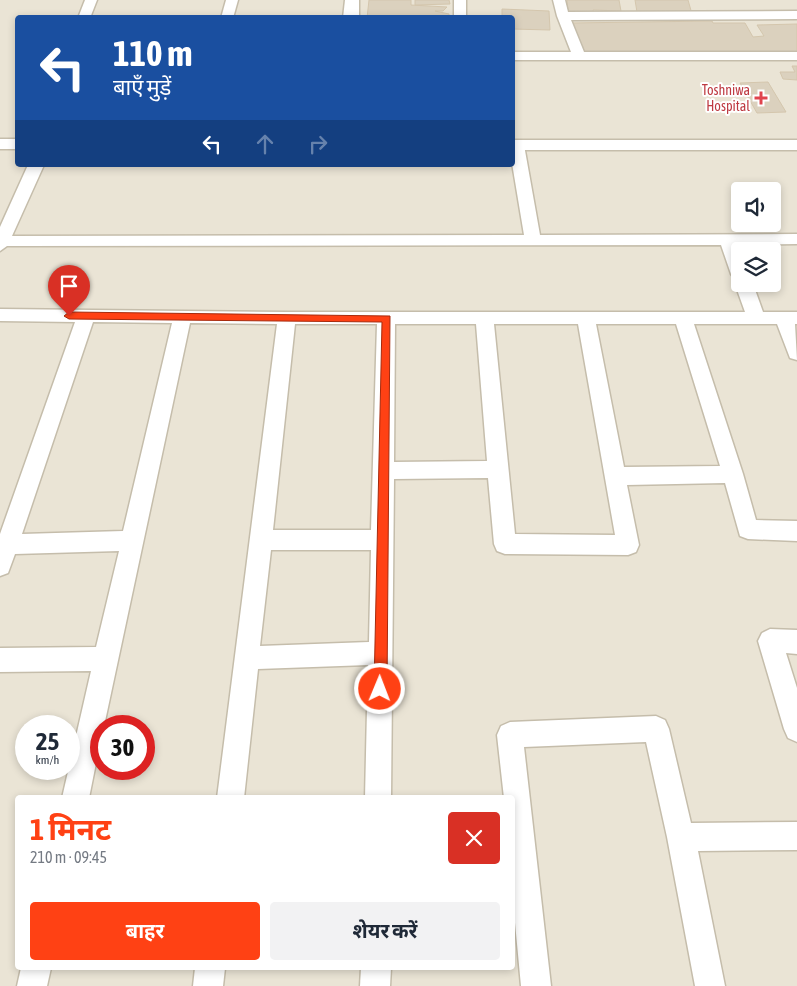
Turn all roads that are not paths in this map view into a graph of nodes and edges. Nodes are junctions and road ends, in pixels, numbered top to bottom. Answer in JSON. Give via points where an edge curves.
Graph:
{"nodes":[{"id":1,"x":91,"y":0,"type":"edge"},
{"id":2,"x":232,"y":0,"type":"edge"},
{"id":3,"x":352,"y":0,"type":"edge"},
{"id":4,"x":460,"y":0,"type":"edge"},
{"id":5,"x":559,"y":0,"type":"edge"},
{"id":6,"x":624,"y":0,"type":"edge"},
{"id":7,"x":698,"y":0,"type":"edge"},
{"id":8,"x":85,"y":15,"type":"edge"},
{"id":9,"x":228,"y":15,"type":"edge"},
{"id":10,"x":351,"y":15,"type":"edge"},
{"id":11,"x":460,"y":15,"type":"edge"},
{"id":12,"x":797,"y":15,"type":"edge"},
{"id":13,"x":563,"y":16,"type":"junction"},
{"id":14,"x":630,"y":16,"type":"junction"},
{"id":15,"x":704,"y":16,"type":"junction"},
{"id":16,"x":515,"y":56,"type":"edge"},
{"id":17,"x":579,"y":56,"type":"junction"},
{"id":18,"x":797,"y":56,"type":"edge"},
{"id":19,"x":797,"y":132,"type":"edge"},
{"id":20,"x":0,"y":133,"type":"edge"},
{"id":21,"x":15,"y":133,"type":"edge"},
{"id":22,"x":515,"y":141,"type":"edge"},
{"id":23,"x":515,"y":141,"type":"edge"},
{"id":24,"x":0,"y":144,"type":"edge"},
{"id":25,"x":15,"y":144,"type":"edge"},
{"id":26,"x":797,"y":145,"type":"edge"},
{"id":27,"x":515,"y":146,"type":"edge"},
{"id":28,"x":35,"y":167,"type":"edge"},
{"id":29,"x":727,"y":239,"type":"junction"},
{"id":30,"x":797,"y":239,"type":"edge"},
{"id":31,"x":534,"y":240,"type":"junction"},
{"id":32,"x":1,"y":243,"type":"edge"},
{"id":33,"x":731,"y":250,"type":"edge"},
{"id":34,"x":747,"y":292,"type":"edge"},
{"id":35,"x":0,"y":315,"type":"edge"},
{"id":36,"x":86,"y":316,"type":"junction"},
{"id":37,"x":182,"y":317,"type":"junction"},
{"id":38,"x":287,"y":318,"type":"junction"},
{"id":39,"x":386,"y":318,"type":"junction"},
{"id":40,"x":484,"y":318,"type":"junction"},
{"id":41,"x":586,"y":318,"type":"junction"},
{"id":42,"x":683,"y":318,"type":"junction"},
{"id":43,"x":756,"y":318,"type":"junction"},
{"id":44,"x":791,"y":318,"type":"edge"},
{"id":45,"x":797,"y":353,"type":"edge"},
{"id":46,"x":498,"y":468,"type":"junction"},
{"id":47,"x":384,"y":471,"type":"junction"},
{"id":48,"x":733,"y":474,"type":"junction"},
{"id":49,"x":615,"y":476,"type":"junction"},
{"id":50,"x":797,"y":531,"type":"edge"},
{"id":51,"x":260,"y":540,"type":"junction"},
{"id":52,"x":383,"y":540,"type":"junction"},
{"id":53,"x":132,"y":541,"type":"junction"},
{"id":54,"x":7,"y":544,"type":"junction"},
{"id":55,"x":0,"y":566,"type":"edge"},
{"id":56,"x":797,"y":642,"type":"edge"},
{"id":57,"x":381,"y":653,"type":"junction"},
{"id":58,"x":107,"y":658,"type":"junction"},
{"id":59,"x":246,"y":658,"type":"junction"},
{"id":60,"x":0,"y":660,"type":"edge"},
{"id":61,"x":797,"y":730,"type":"edge"},
{"id":62,"x":76,"y":795,"type":"edge"},
{"id":63,"x":230,"y":795,"type":"edge"},
{"id":64,"x":378,"y":795,"type":"edge"},
{"id":65,"x":514,"y":795,"type":"edge"},
{"id":66,"x":515,"y":810,"type":"edge"},
{"id":67,"x":797,"y":836,"type":"edge"},
{"id":68,"x":681,"y":837,"type":"junction"},
{"id":69,"x":517,"y":840,"type":"edge"},
{"id":70,"x":36,"y":970,"type":"edge"},
{"id":71,"x":210,"y":970,"type":"edge"},
{"id":72,"x":376,"y":970,"type":"edge"},
{"id":73,"x":32,"y":986,"type":"edge"},
{"id":74,"x":208,"y":986,"type":"edge"},
{"id":75,"x":375,"y":986,"type":"edge"},
{"id":76,"x":536,"y":986,"type":"edge"},
{"id":77,"x":710,"y":986,"type":"edge"}],
"edges":[{"from":1,"to":8,"type":"street"},
{"from":2,"to":9,"type":"street"},
{"from":3,"to":10,"type":"street"},
{"from":4,"to":11,"type":"street"},
{"from":5,"to":13,"type":"street"},
{"from":6,"to":14,"type":"street"},
{"from":7,"to":15,"type":"street"},
{"from":12,"to":15,"type":"street"},
{"from":13,"to":14,"type":"street"},
{"from":13,"to":17,"type":"street"},
{"from":14,"to":15,"type":"street"},
{"from":16,"to":17,"type":"street"},
{"from":17,"to":18,"type":"street"},
{"from":19,"to":22,"type":"street"},
{"from":20,"to":21,"type":"street"},
{"from":23,"to":26,"type":"street"},
{"from":24,"to":25,"type":"street"},
{"from":27,"to":31,"type":"street"},
{"from":28,"to":32,"type":"street"},
{"from":29,"to":30,"type":"street"},
{"from":29,"to":31,"type":"street"},
{"from":29,"to":33,"type":"street"},
{"from":31,"to":32,"type":"street"},
{"from":34,"to":43,"type":"street"},
{"from":35,"to":36,"type":"street"},
{"from":36,"to":37,"type":"street"},
{"from":36,"to":54,"type":"street"},
{"from":37,"to":38,"type":"street"},
{"from":37,"to":53,"type":"street"},
{"from":38,"to":39,"type":"street"},
{"from":38,"to":51,"type":"street"},
{"from":39,"to":40,"type":"street"},
{"from":39,"to":47,"type":"street"},
{"from":40,"to":41,"type":"street"},
{"from":40,"to":46,"type":"street"},
{"from":41,"to":42,"type":"street"},
{"from":41,"to":49,"type":"street"},
{"from":42,"to":43,"type":"street"},
{"from":42,"to":48,"type":"street"},
{"from":43,"to":44,"type":"street"},
{"from":44,"to":45,"type":"street"},
{"from":46,"to":47,"type":"street"},
{"from":46,"to":49,"type":"street","via":[[505,544],[628,545]]},
{"from":47,"to":52,"type":"street"},
{"from":48,"to":49,"type":"street"},
{"from":48,"to":50,"type":"street","via":[[748,529]]},
{"from":51,"to":52,"type":"street"},
{"from":51,"to":59,"type":"street"},
{"from":52,"to":57,"type":"street"},
{"from":53,"to":54,"type":"street"},
{"from":53,"to":58,"type":"street"},
{"from":54,"to":55,"type":"street"},
{"from":56,"to":61,"type":"street","via":[[770,642]]},
{"from":57,"to":59,"type":"street"},
{"from":57,"to":64,"type":"street"},
{"from":58,"to":60,"type":"street"},
{"from":58,"to":62,"type":"street"},
{"from":59,"to":63,"type":"street"},
{"from":65,"to":68,"type":"street","via":[[510,735],[656,728]]},
{"from":66,"to":69,"type":"street"},
{"from":67,"to":68,"type":"street"},
{"from":68,"to":77,"type":"street"},
{"from":69,"to":76,"type":"street"},
{"from":70,"to":73,"type":"street"},
{"from":71,"to":74,"type":"street"},
{"from":72,"to":75,"type":"street"}]}
